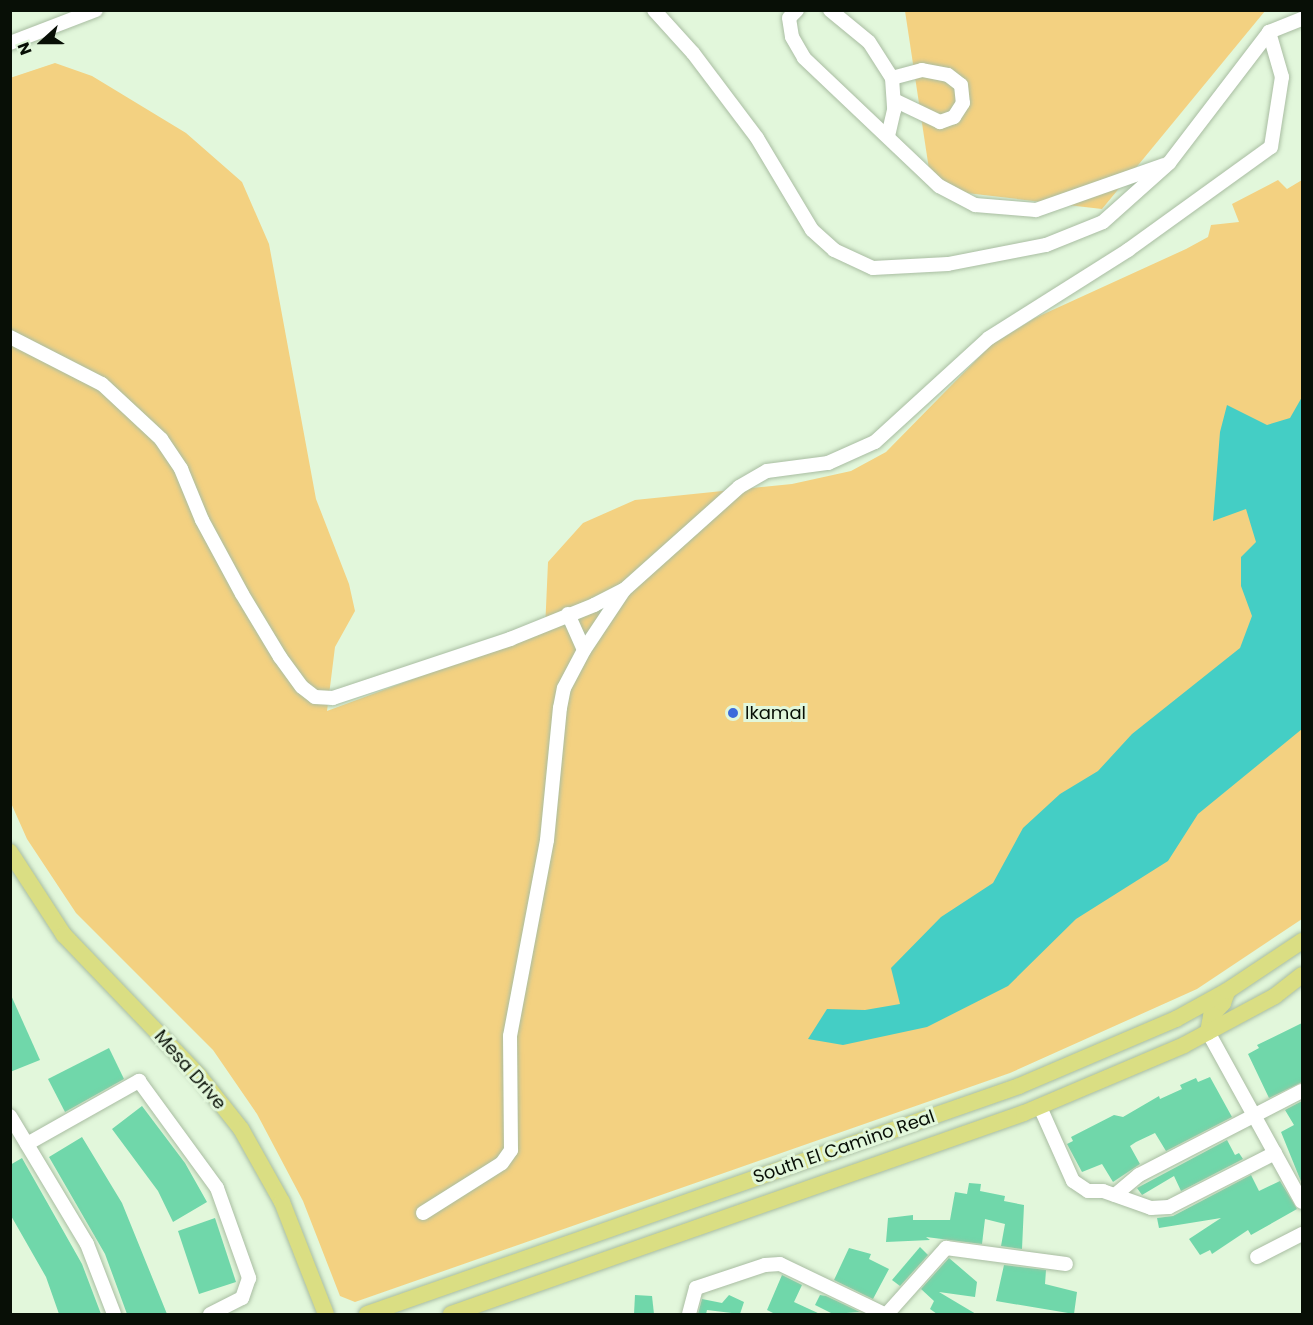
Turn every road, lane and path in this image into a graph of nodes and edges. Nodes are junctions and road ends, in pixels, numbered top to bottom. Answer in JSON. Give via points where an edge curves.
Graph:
{"nodes":[{"id":1,"x":96,"y":10,"type":"edge"},
{"id":2,"x":654,"y":10,"type":"edge"},
{"id":3,"x":797,"y":10,"type":"edge"},
{"id":4,"x":830,"y":10,"type":"edge"},
{"id":5,"x":1302,"y":19,"type":"edge"},
{"id":6,"x":1269,"y":32,"type":"junction"},
{"id":7,"x":10,"y":43,"type":"edge"},
{"id":8,"x":892,"y":78,"type":"junction"},
{"id":9,"x":894,"y":100,"type":"junction"},
{"id":10,"x":888,"y":135,"type":"junction"},
{"id":11,"x":1169,"y":163,"type":"junction"},
{"id":12,"x":10,"y":337,"type":"edge"},
{"id":13,"x":624,"y":590,"type":"junction"},
{"id":14,"x":568,"y":614,"type":"junction"},
{"id":15,"x":584,"y":650,"type":"junction"},
{"id":16,"x":10,"y":852,"type":"edge"},
{"id":17,"x":1302,"y":941,"type":"edge"},
{"id":18,"x":1302,"y":975,"type":"edge"},
{"id":19,"x":1227,"y":991,"type":"junction"},
{"id":20,"x":1208,"y":1032,"type":"junction"},
{"id":21,"x":1302,"y":1091,"type":"edge"},
{"id":22,"x":1040,"y":1107,"type":"junction"},
{"id":23,"x":1254,"y":1114,"type":"junction"},
{"id":24,"x":10,"y":1116,"type":"edge"},
{"id":25,"x":27,"y":1144,"type":"junction"},
{"id":26,"x":1275,"y":1153,"type":"junction"},
{"id":27,"x":1115,"y":1196,"type":"junction"},
{"id":28,"x":1302,"y":1202,"type":"edge"},
{"id":29,"x":423,"y":1213,"type":"dead end"},
{"id":30,"x":1302,"y":1234,"type":"edge"},
{"id":31,"x":1257,"y":1257,"type":"dead end"},
{"id":32,"x":1066,"y":1264,"type":"dead end"},
{"id":33,"x":114,"y":1314,"type":"edge"},
{"id":34,"x":210,"y":1314,"type":"edge"},
{"id":35,"x":326,"y":1314,"type":"edge"},
{"id":36,"x":367,"y":1314,"type":"edge"},
{"id":37,"x":451,"y":1314,"type":"edge"},
{"id":38,"x":689,"y":1314,"type":"edge"},
{"id":39,"x":886,"y":1314,"type":"edge"}],
"edges":[{"from":1,"to":7,"type":"street"},
{"from":2,"to":11,"type":"street","via":[[693,53],[757,138],[812,230],[834,250],[873,268],[948,264],[1046,245],[1103,222]]},
{"from":3,"to":10,"type":"street","via":[[789,18],[792,37],[804,58]]},
{"from":4,"to":8,"type":"street","via":[[869,42]]},
{"from":5,"to":6,"type":"street"},
{"from":6,"to":11,"type":"street"},
{"from":6,"to":13,"type":"street","via":[[1282,77],[1271,147],[1128,250],[989,338],[875,442],[828,463],[767,471],[739,487]]},
{"from":8,"to":9,"type":"street"},
{"from":8,"to":9,"type":"street","via":[[922,70],[948,75],[961,85],[963,103],[954,117],[940,122]]},
{"from":9,"to":10,"type":"street"},
{"from":10,"to":11,"type":"street","via":[[939,186],[975,205],[1036,210]]},
{"from":12,"to":14,"type":"street","via":[[102,384],[161,439],[181,469],[202,520],[242,594],[280,657],[302,687],[315,697],[333,698],[454,658]]},
{"from":13,"to":14,"type":"street"},
{"from":13,"to":15,"type":"street"},
{"from":14,"to":15,"type":"street"},
{"from":15,"to":29,"type":"street","via":[[564,688],[560,708],[548,840],[510,1036],[511,1150],[502,1163]]},
{"from":16,"to":35,"type":"main road","name":"Mesa Drive","via":[[64,935],[199,1076],[241,1129],[282,1202]]},
{"from":17,"to":19,"type":"main road","name":"South El Camino Real"},
{"from":18,"to":20,"type":"main road","name":"South El Camino Real","via":[[1275,996]]},
{"from":19,"to":20,"type":"main road","via":[[1223,1003],[1211,1016]]},
{"from":19,"to":36,"type":"main road","name":"South El Camino Real","via":[[1176,1019],[1018,1086]]},
{"from":20,"to":22,"type":"main road","name":"South El Camino Real"},
{"from":20,"to":23,"type":"street"},
{"from":21,"to":23,"type":"street"},
{"from":22,"to":27,"type":"street","via":[[1072,1181],[1088,1191]]},
{"from":22,"to":37,"type":"main road","name":"South El Camino Real"},
{"from":23,"to":26,"type":"street"},
{"from":23,"to":27,"type":"street","via":[[1138,1175]]},
{"from":24,"to":25,"type":"street"},
{"from":25,"to":33,"type":"street","via":[[87,1245]]},
{"from":25,"to":34,"type":"street","via":[[139,1082],[217,1188],[249,1278],[242,1298]]},
{"from":26,"to":27,"type":"street","via":[[1168,1207],[1150,1208]]},
{"from":26,"to":28,"type":"street"},
{"from":30,"to":31,"type":"street"},
{"from":32,"to":39,"type":"street","via":[[946,1248]]},
{"from":38,"to":39,"type":"street","via":[[696,1288],[765,1265],[780,1264]]}]}
